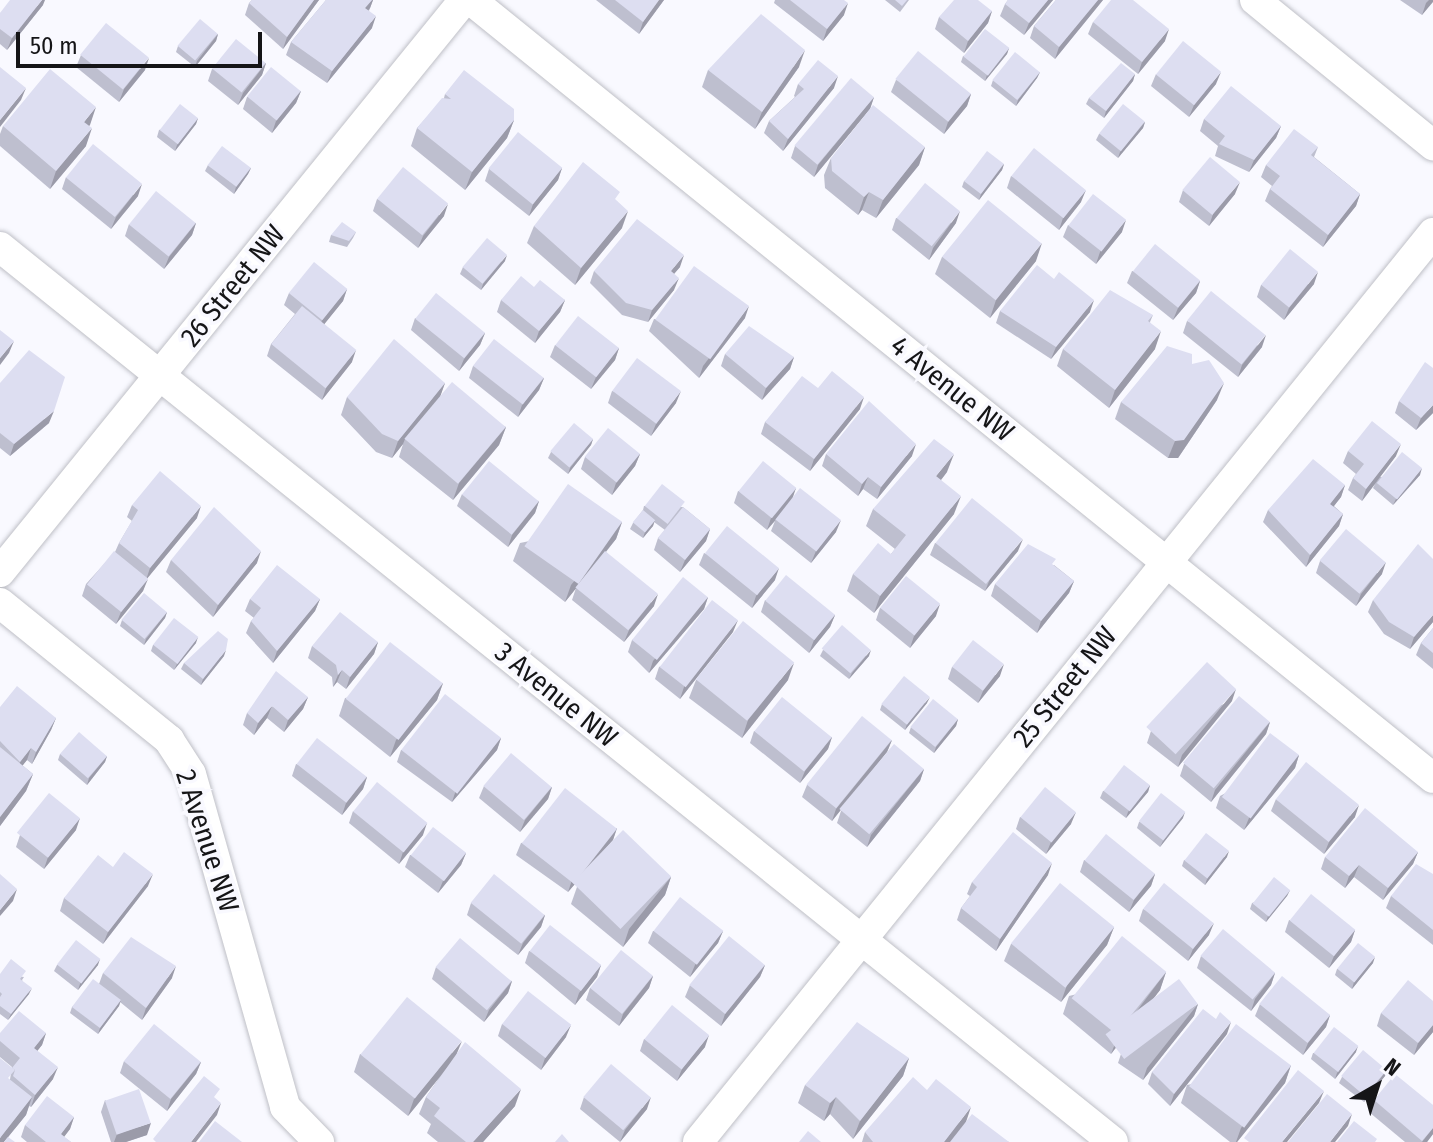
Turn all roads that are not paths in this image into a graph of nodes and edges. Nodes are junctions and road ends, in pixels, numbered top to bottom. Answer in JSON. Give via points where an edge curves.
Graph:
{"nodes":[{"id":1,"x":464,"y":0,"type":"edge"},
{"id":2,"x":471,"y":0,"type":"edge"},
{"id":3,"x":1255,"y":0,"type":"edge"},
{"id":4,"x":1433,"y":145,"type":"edge"},
{"id":5,"x":1433,"y":233,"type":"edge"},
{"id":6,"x":0,"y":247,"type":"edge"},
{"id":7,"x":161,"y":375,"type":"junction"},
{"id":8,"x":1165,"y":562,"type":"junction"},
{"id":9,"x":0,"y":572,"type":"edge"},
{"id":10,"x":0,"y":603,"type":"edge"},
{"id":11,"x":1433,"y":778,"type":"edge"},
{"id":12,"x":861,"y":940,"type":"junction"},
{"id":13,"x":319,"y":1142,"type":"edge"},
{"id":14,"x":698,"y":1142,"type":"edge"},
{"id":15,"x":1113,"y":1142,"type":"edge"}],
"edges":[{"from":1,"to":7,"type":"street","name":"26 Street NW"},
{"from":2,"to":8,"type":"street","name":"4 Avenue NW"},
{"from":3,"to":4,"type":"street"},
{"from":5,"to":8,"type":"street","name":"25 Street NW"},
{"from":6,"to":7,"type":"street","name":"3 Avenue NW"},
{"from":7,"to":9,"type":"street","name":"26 Street NW"},
{"from":7,"to":12,"type":"street","name":"3 Avenue NW"},
{"from":8,"to":11,"type":"street","name":"4 Avenue NW"},
{"from":8,"to":12,"type":"street","name":"25 Street NW"},
{"from":10,"to":13,"type":"street","name":"2 Avenue NW","via":[[169,740],[191,774],[285,1107]]},
{"from":12,"to":14,"type":"street","name":"25 Street NW"},
{"from":12,"to":15,"type":"street","name":"3 Avenue NW"}]}
